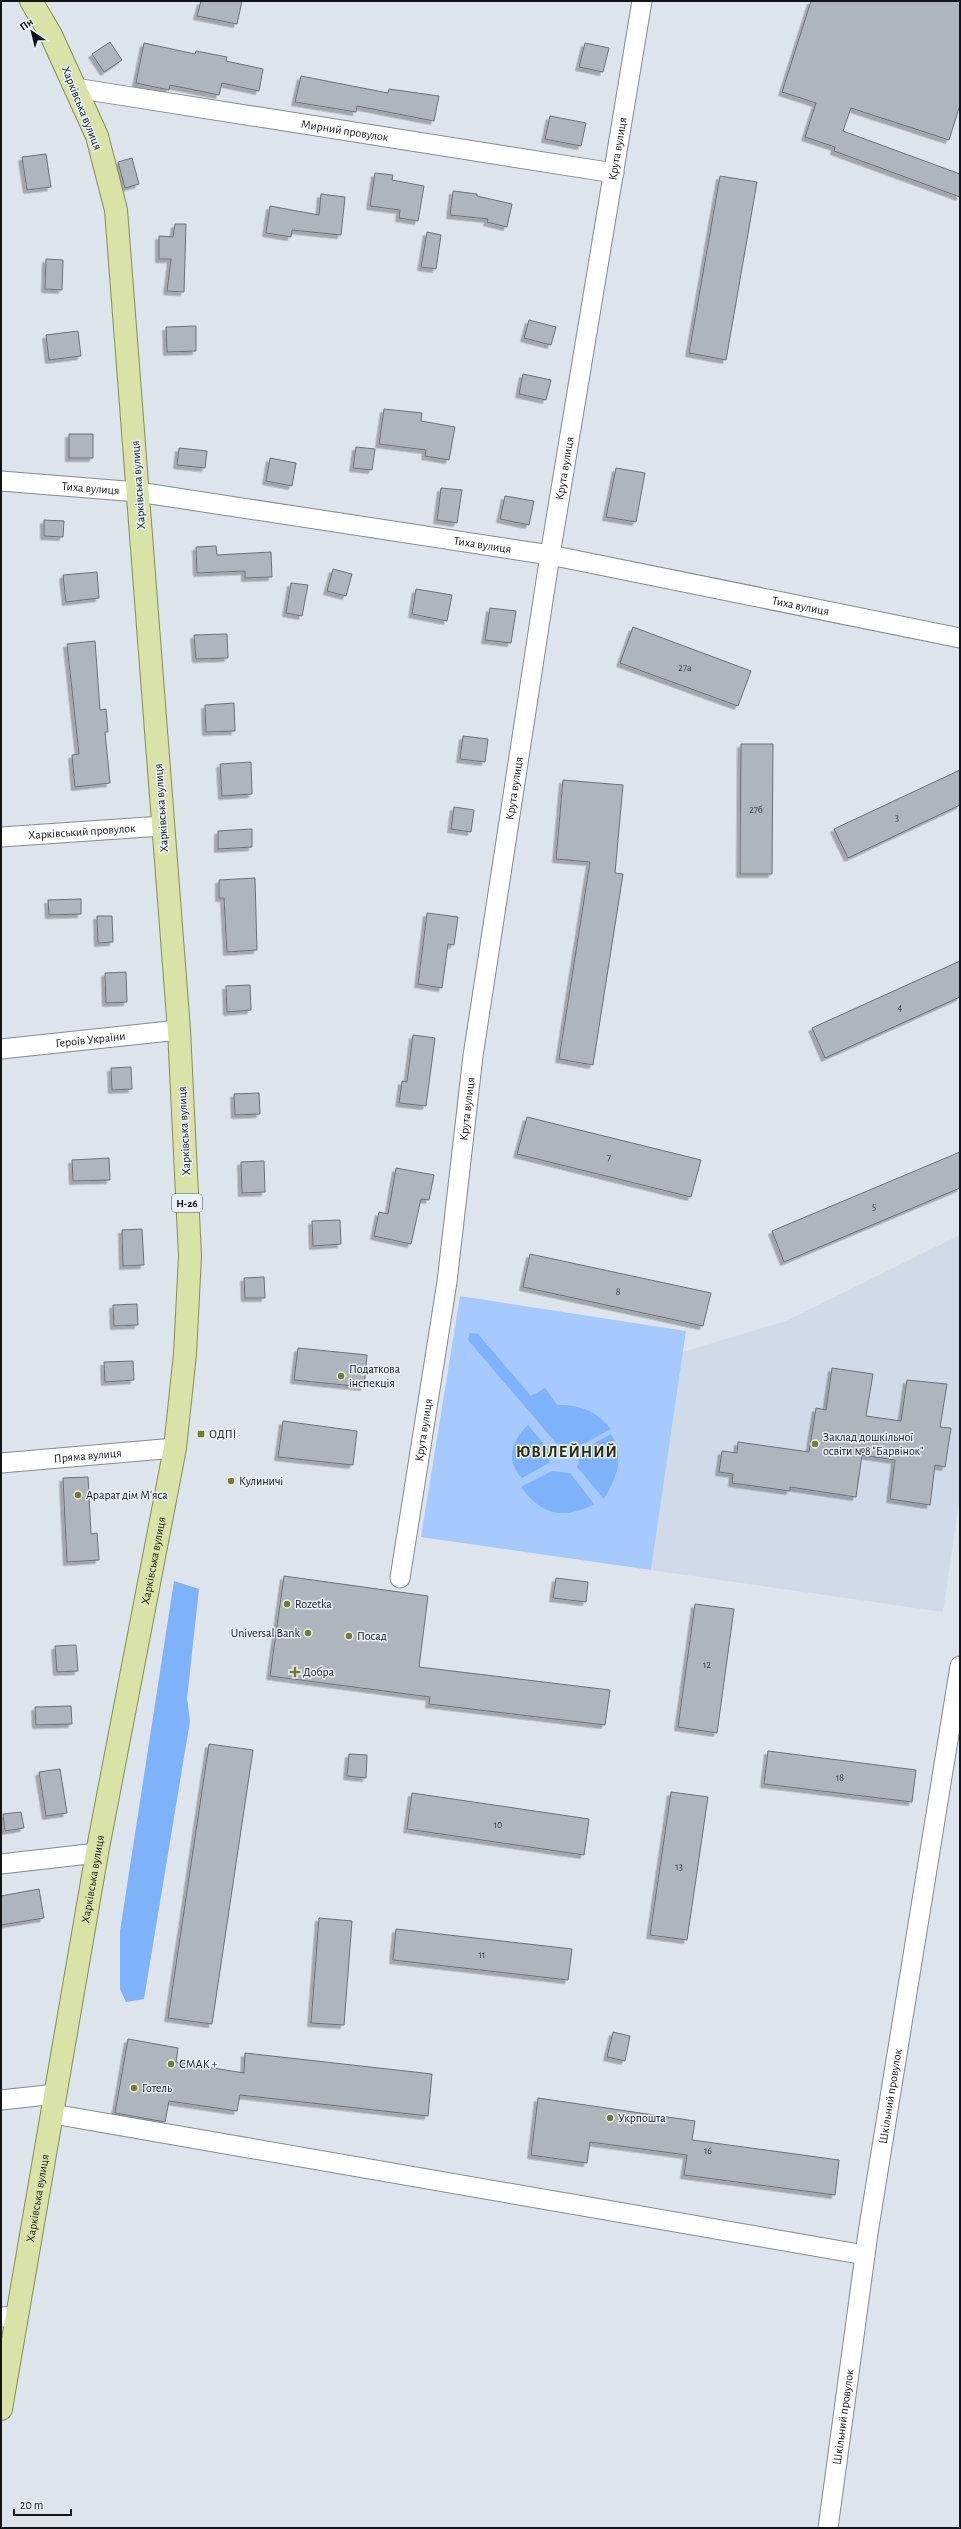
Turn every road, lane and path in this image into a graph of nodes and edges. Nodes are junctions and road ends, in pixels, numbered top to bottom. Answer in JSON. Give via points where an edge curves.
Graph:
{"nodes":[{"id":1,"x":31,"y":1,"type":"edge"},
{"id":2,"x":642,"y":1,"type":"edge"},
{"id":3,"x":75,"y":88,"type":"junction"},
{"id":4,"x":614,"y":173,"type":"junction"},
{"id":5,"x":1,"y":481,"type":"edge"},
{"id":6,"x":138,"y":492,"type":"junction"},
{"id":7,"x":550,"y":555,"type":"junction"},
{"id":8,"x":960,"y":638,"type":"edge"},
{"id":9,"x":162,"y":826,"type":"junction"},
{"id":10,"x":1,"y":837,"type":"edge"},
{"id":11,"x":179,"y":1030,"type":"junction"},
{"id":12,"x":1,"y":1049,"type":"edge"},
{"id":13,"x":175,"y":1448,"type":"junction"},
{"id":14,"x":1,"y":1463,"type":"edge"},
{"id":15,"x":400,"y":1578,"type":"dead end"},
{"id":16,"x":960,"y":1666,"type":"edge"},
{"id":17,"x":97,"y":1853,"type":"junction"},
{"id":18,"x":1,"y":1864,"type":"edge"},
{"id":19,"x":1,"y":2100,"type":"edge"},
{"id":20,"x":55,"y":2104,"type":"junction"},
{"id":21,"x":865,"y":2255,"type":"junction"},
{"id":22,"x":9,"y":2317,"type":"edge"},
{"id":23,"x":1,"y":2409,"type":"edge"},
{"id":24,"x":828,"y":2528,"type":"edge"}],
"edges":[{"from":1,"to":3,"type":"main road","name":"Харківська вулиця","number":"Н-26","via":[[52,35]]},
{"from":2,"to":4,"type":"street","name":"Крута вулиця"},
{"from":3,"to":4,"type":"street","name":"Мирний провулок"},
{"from":3,"to":6,"type":"main road","name":"Харківська вулиця","number":"Н-26","via":[[97,136],[116,210]]},
{"from":4,"to":7,"type":"street","name":"Крута вулиця"},
{"from":5,"to":6,"type":"street","name":"Тиха вулиця"},
{"from":6,"to":7,"type":"street","name":"Тиха вулиця"},
{"from":6,"to":9,"type":"main road","name":"Харківська вулиця","number":"Н-26"},
{"from":7,"to":8,"type":"street","name":"Тиха вулиця"},
{"from":7,"to":15,"type":"street","name":"Крута вулиця","via":[[473,1056],[447,1282]]},
{"from":9,"to":10,"type":"street","name":"Харківський провулок"},
{"from":9,"to":11,"type":"main road","name":"Харківська вулиця","number":"Н-26"},
{"from":11,"to":12,"type":"street","name":"Героїв України"},
{"from":11,"to":13,"type":"main road","name":"Харківська вулиця","number":"Н-26","via":[[190,1256]]},
{"from":13,"to":14,"type":"street","name":"Пряма вулиця"},
{"from":13,"to":17,"type":"main road","name":"Харківська вулиця","number":"Н-26"},
{"from":16,"to":21,"type":"street","name":"Шкільний провулок"},
{"from":17,"to":18,"type":"street"},
{"from":17,"to":20,"type":"main road","name":"Харківська вулиця","number":"Н-26"},
{"from":19,"to":20,"type":"street"},
{"from":20,"to":21,"type":"street"},
{"from":20,"to":22,"type":"main road","name":"Харківська вулиця","number":"Н-26"},
{"from":21,"to":24,"type":"street","name":"Шкільний провулок"},
{"from":22,"to":23,"type":"main road","name":"Харківська вулиця","number":"Н-26"}]}
